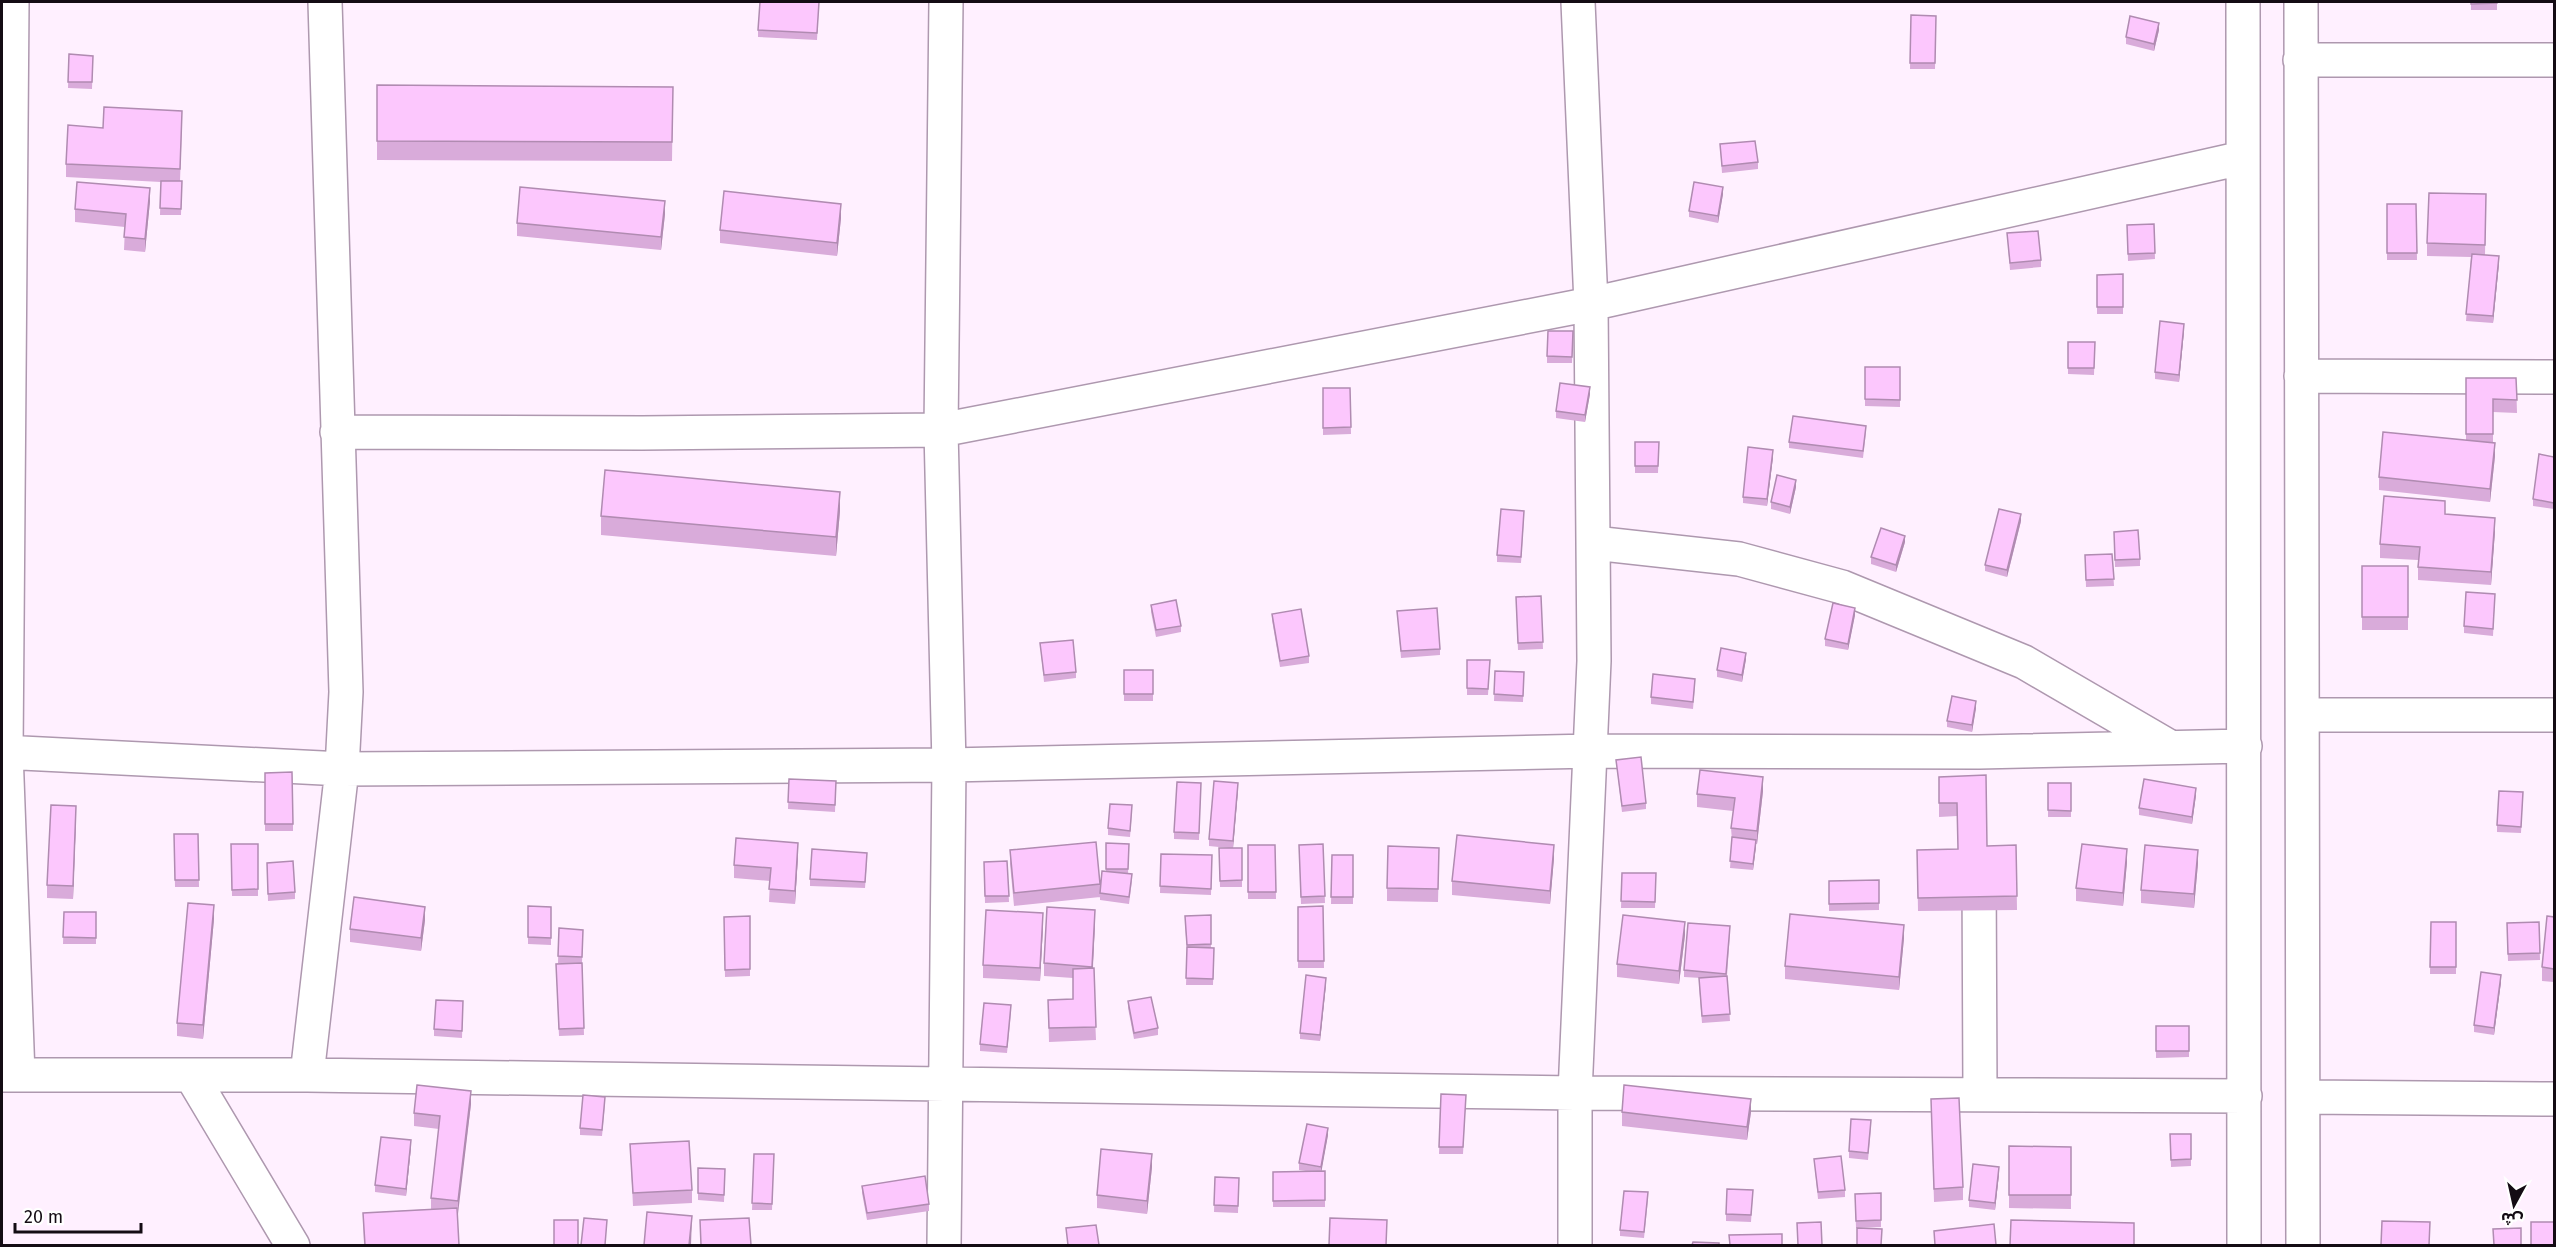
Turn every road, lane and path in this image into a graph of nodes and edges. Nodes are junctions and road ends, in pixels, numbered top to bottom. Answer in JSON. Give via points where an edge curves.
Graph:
{"nodes":[{"id":1,"x":12,"y":2,"type":"edge"},
{"id":2,"x":325,"y":2,"type":"edge"},
{"id":3,"x":946,"y":2,"type":"edge"},
{"id":4,"x":1578,"y":2,"type":"edge"},
{"id":5,"x":2243,"y":2,"type":"edge"},
{"id":6,"x":2301,"y":2,"type":"edge"},
{"id":7,"x":2300,"y":60,"type":"junction"},
{"id":8,"x":2554,"y":60,"type":"edge"},
{"id":9,"x":2242,"y":158,"type":"junction"},
{"id":10,"x":1591,"y":304,"type":"junction"},
{"id":11,"x":2301,"y":376,"type":"junction"},
{"id":12,"x":2554,"y":377,"type":"edge"},
{"id":13,"x":941,"y":430,"type":"junction"},
{"id":14,"x":337,"y":432,"type":"junction"},
{"id":15,"x":1594,"y":543,"type":"junction"},
{"id":16,"x":2303,"y":715,"type":"junction"},
{"id":17,"x":2554,"y":715,"type":"edge"},
{"id":18,"x":2245,"y":746,"type":"junction"},
{"id":19,"x":2170,"y":747,"type":"junction"},
{"id":20,"x":1592,"y":751,"type":"junction"},
{"id":21,"x":4,"y":752,"type":"edge"},
{"id":22,"x":1979,"y":752,"type":"junction"},
{"id":23,"x":949,"y":765,"type":"junction"},
{"id":24,"x":342,"y":769,"type":"junction"},
{"id":25,"x":1979,"y":787,"type":"edge"},
{"id":26,"x":1979,"y":835,"type":"edge"},
{"id":27,"x":10,"y":1075,"type":"edge"},
{"id":28,"x":191,"y":1075,"type":"junction"},
{"id":29,"x":307,"y":1075,"type":"junction"},
{"id":30,"x":946,"y":1085,"type":"junction"},
{"id":31,"x":1575,"y":1093,"type":"junction"},
{"id":32,"x":1980,"y":1095,"type":"junction"},
{"id":33,"x":2245,"y":1096,"type":"junction"},
{"id":34,"x":2304,"y":1097,"type":"junction"},
{"id":35,"x":2554,"y":1099,"type":"edge"},
{"id":36,"x":294,"y":1245,"type":"edge"},
{"id":37,"x":944,"y":1245,"type":"edge"},
{"id":38,"x":1575,"y":1245,"type":"edge"},
{"id":39,"x":2244,"y":1245,"type":"edge"},
{"id":40,"x":2303,"y":1245,"type":"edge"}],
"edges":[{"from":1,"to":21,"type":"street"},
{"from":2,"to":14,"type":"street"},
{"from":3,"to":13,"type":"street"},
{"from":4,"to":10,"type":"street"},
{"from":5,"to":9,"type":"street"},
{"from":6,"to":7,"type":"street"},
{"from":7,"to":8,"type":"street"},
{"from":7,"to":11,"type":"street"},
{"from":9,"to":10,"type":"street"},
{"from":9,"to":18,"type":"street"},
{"from":10,"to":13,"type":"street"},
{"from":10,"to":15,"type":"street"},
{"from":11,"to":12,"type":"street"},
{"from":11,"to":16,"type":"street"},
{"from":13,"to":14,"type":"street"},
{"from":13,"to":23,"type":"street"},
{"from":14,"to":24,"type":"street","via":[[345,692]]},
{"from":15,"to":19,"type":"street","via":[[1739,560],[1842,587],[2024,662]]},
{"from":15,"to":20,"type":"street"},
{"from":16,"to":17,"type":"street"},
{"from":16,"to":34,"type":"street"},
{"from":18,"to":19,"type":"street"},
{"from":18,"to":33,"type":"street"},
{"from":19,"to":22,"type":"street"},
{"from":20,"to":22,"type":"street"},
{"from":20,"to":23,"type":"street"},
{"from":20,"to":31,"type":"street"},
{"from":21,"to":24,"type":"street"},
{"from":21,"to":27,"type":"street"},
{"from":22,"to":25,"type":"street"},
{"from":23,"to":24,"type":"street"},
{"from":23,"to":30,"type":"street"},
{"from":24,"to":29,"type":"street"},
{"from":26,"to":32,"type":"street"},
{"from":27,"to":28,"type":"street"},
{"from":28,"to":29,"type":"street"},
{"from":28,"to":36,"type":"street"},
{"from":29,"to":30,"type":"street"},
{"from":30,"to":31,"type":"street"},
{"from":30,"to":37,"type":"street"},
{"from":31,"to":32,"type":"street"},
{"from":31,"to":38,"type":"street"},
{"from":32,"to":33,"type":"street"},
{"from":33,"to":39,"type":"street"},
{"from":34,"to":35,"type":"street"},
{"from":34,"to":40,"type":"street"}]}
